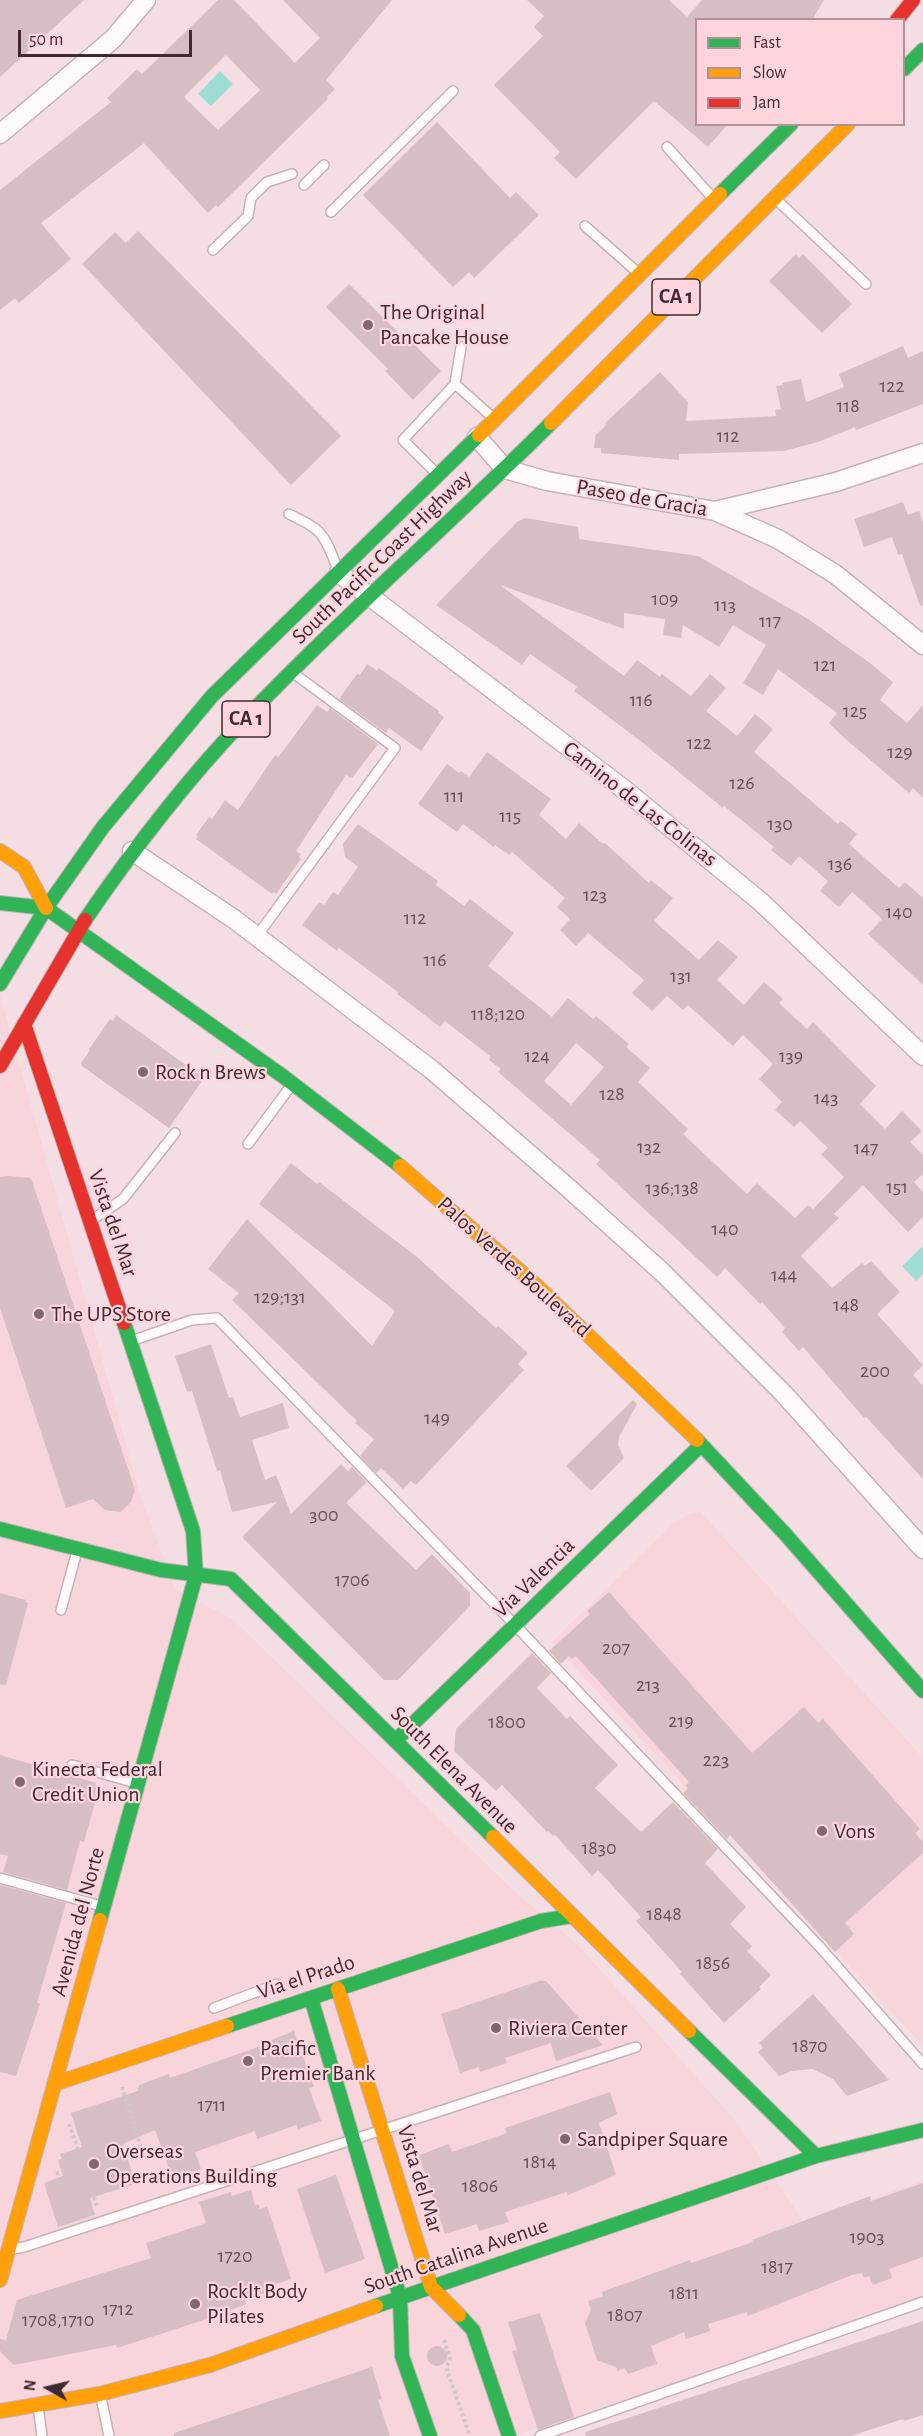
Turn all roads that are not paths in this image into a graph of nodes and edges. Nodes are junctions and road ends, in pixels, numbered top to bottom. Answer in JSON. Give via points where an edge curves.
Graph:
{"nodes":[{"id":1,"x":146,"y":0,"type":"edge"},
{"id":2,"x":913,"y":0,"type":"edge"},
{"id":3,"x":899,"y":18,"type":"edge"},
{"id":4,"x":923,"y":50,"type":"edge"},
{"id":5,"x":905,"y":67,"type":"edge"},
{"id":6,"x":453,"y":91,"type":"dead end"},
{"id":7,"x":789,"y":126,"type":"edge"},
{"id":8,"x":846,"y":126,"type":"edge"},
{"id":9,"x":0,"y":134,"type":"edge"},
{"id":10,"x":667,"y":147,"type":"dead end"},
{"id":11,"x":324,"y":165,"type":"dead end"},
{"id":12,"x":292,"y":174,"type":"dead end"},
{"id":13,"x":304,"y":185,"type":"dead end"},
{"id":14,"x":775,"y":198,"type":"junction"},
{"id":15,"x":715,"y":201,"type":"junction"},
{"id":16,"x":332,"y":212,"type":"dead end"},
{"id":17,"x":585,"y":226,"type":"dead end"},
{"id":18,"x":213,"y":250,"type":"dead end"},
{"id":19,"x":640,"y":275,"type":"junction"},
{"id":20,"x":866,"y":284,"type":"dead end"},
{"id":21,"x":461,"y":347,"type":"dead end"},
{"id":22,"x":455,"y":384,"type":"junction"},
{"id":23,"x":495,"y":420,"type":"junction"},
{"id":24,"x":477,"y":437,"type":"junction"},
{"id":25,"x":923,"y":453,"type":"edge"},
{"id":26,"x":505,"y":469,"type":"junction"},
{"id":27,"x":438,"y":475,"type":"junction"},
{"id":28,"x":715,"y":511,"type":"junction"},
{"id":29,"x":289,"y":514,"type":"dead end"},
{"id":30,"x":339,"y":573,"type":"junction"},
{"id":31,"x":369,"y":596,"type":"junction"},
{"id":32,"x":923,"y":645,"type":"edge"},
{"id":33,"x":292,"y":672,"type":"junction"},
{"id":34,"x":0,"y":850,"type":"edge"},
{"id":35,"x":132,"y":851,"type":"junction"},
{"id":36,"x":0,"y":903,"type":"edge"},
{"id":37,"x":46,"y":908,"type":"junction"},
{"id":38,"x":77,"y":932,"type":"junction"},
{"id":39,"x":257,"y":936,"type":"junction"},
{"id":40,"x":0,"y":984,"type":"edge"},
{"id":41,"x":24,"y":1024,"type":"junction"},
{"id":42,"x":923,"y":1056,"type":"edge"},
{"id":43,"x":0,"y":1066,"type":"edge"},
{"id":44,"x":293,"y":1083,"type":"junction"},
{"id":45,"x":175,"y":1133,"type":"dead end"},
{"id":46,"x":248,"y":1144,"type":"dead end"},
{"id":47,"x":90,"y":1221,"type":"junction"},
{"id":48,"x":130,"y":1341,"type":"junction"},
{"id":49,"x":701,"y":1445,"type":"junction"},
{"id":50,"x":0,"y":1529,"type":"edge"},
{"id":51,"x":78,"y":1549,"type":"junction"},
{"id":52,"x":923,"y":1549,"type":"edge"},
{"id":53,"x":196,"y":1575,"type":"junction"},
{"id":54,"x":61,"y":1610,"type":"dead end"},
{"id":55,"x":515,"y":1625,"type":"junction"},
{"id":56,"x":923,"y":1691,"type":"edge"},
{"id":57,"x":395,"y":1742,"type":"junction"},
{"id":58,"x":72,"y":1765,"type":"dead end"},
{"id":59,"x":138,"y":1783,"type":"junction"},
{"id":60,"x":0,"y":1878,"type":"edge"},
{"id":61,"x":104,"y":1907,"type":"junction"},
{"id":62,"x":572,"y":1916,"type":"junction"},
{"id":63,"x":277,"y":1984,"type":"dead end"},
{"id":64,"x":338,"y":1989,"type":"junction"},
{"id":65,"x":311,"y":1998,"type":"junction"},
{"id":66,"x":214,"y":2008,"type":"dead end"},
{"id":67,"x":636,"y":2047,"type":"dead end"},
{"id":68,"x":923,"y":2064,"type":"edge"},
{"id":69,"x":54,"y":2084,"type":"junction"},
{"id":70,"x":382,"y":2130,"type":"junction"},
{"id":71,"x":923,"y":2130,"type":"edge"},
{"id":72,"x":353,"y":2139,"type":"junction"},
{"id":73,"x":816,"y":2156,"type":"junction"},
{"id":74,"x":8,"y":2250,"type":"junction"},
{"id":75,"x":0,"y":2280,"type":"edge"},
{"id":76,"x":431,"y":2286,"type":"junction"},
{"id":77,"x":400,"y":2298,"type":"junction"},
{"id":78,"x":923,"y":2302,"type":"edge"},
{"id":79,"x":100,"y":2394,"type":"junction"},
{"id":80,"x":38,"y":2406,"type":"junction"},
{"id":81,"x":0,"y":2411,"type":"edge"},
{"id":82,"x":42,"y":2436,"type":"edge"},
{"id":83,"x":110,"y":2436,"type":"edge"},
{"id":84,"x":430,"y":2436,"type":"edge"},
{"id":85,"x":509,"y":2436,"type":"edge"},
{"id":86,"x":540,"y":2436,"type":"edge"}],
"edges":[{"from":1,"to":9,"type":"street","via":[[113,39]]},
{"from":2,"to":3,"type":"main road"},
{"from":4,"to":5,"type":"main road"},
{"from":6,"to":16,"type":"lane"},
{"from":7,"to":15,"type":"main road","name":"South Pacific Coast Highway","number":"CA 1"},
{"from":8,"to":14,"type":"main road","name":"South Pacific Coast Highway","number":"CA 1"},
{"from":10,"to":15,"type":"lane"},
{"from":11,"to":13,"type":"lane"},
{"from":12,"to":18,"type":"lane","via":[[267,182],[251,198],[248,216]]},
{"from":14,"to":20,"type":"lane"},
{"from":14,"to":26,"type":"main road","name":"South Pacific Coast Highway","number":"CA 1"},
{"from":15,"to":19,"type":"main road","name":"South Pacific Coast Highway","number":"CA 1"},
{"from":17,"to":19,"type":"lane"},
{"from":19,"to":23,"type":"main road","name":"South Pacific Coast Highway","number":"CA 1"},
{"from":21,"to":22,"type":"lane"},
{"from":22,"to":23,"type":"lane"},
{"from":22,"to":27,"type":"lane","via":[[403,440]]},
{"from":23,"to":24,"type":"main road","name":"South Pacific Coast Highway","number":"CA 1"},
{"from":24,"to":26,"type":"street"},
{"from":24,"to":27,"type":"main road","name":"South Pacific Coast Highway","number":"CA 1"},
{"from":25,"to":28,"type":"street","name":"Paseo de Gracia","via":[[836,482]]},
{"from":26,"to":28,"type":"street","name":"Paseo de Gracia","via":[[547,481]]},
{"from":26,"to":31,"type":"main road","name":"South Pacific Coast Highway","number":"CA 1"},
{"from":27,"to":30,"type":"main road","name":"South Pacific Coast Highway","number":"CA 1"},
{"from":28,"to":32,"type":"street","via":[[778,539],[836,574]]},
{"from":29,"to":30,"type":"lane","via":[[318,528]]},
{"from":30,"to":31,"type":"street","name":"Camino de Las Colinas"},
{"from":30,"to":37,"type":"main road","name":"South Pacific Coast Highway","number":"CA 1","via":[[196,714],[103,827]]},
{"from":31,"to":33,"type":"main road","name":"South Pacific Coast Highway","number":"CA 1"},
{"from":31,"to":42,"type":"street","name":"Camino de Las Colinas","via":[[625,790],[761,902]]},
{"from":33,"to":35,"type":"main road","name":"South Pacific Coast Highway","number":"CA 1","via":[[241,723]]},
{"from":33,"to":39,"type":"lane","via":[[395,748]]},
{"from":34,"to":37,"type":"main road","name":"Palos Verdes Boulevard","via":[[24,867]]},
{"from":35,"to":38,"type":"main road","name":"South Pacific Coast Highway","number":"CA 1"},
{"from":35,"to":39,"type":"street"},
{"from":36,"to":37,"type":"main road"},
{"from":37,"to":38,"type":"main road","name":"Palos Verdes Boulevard"},
{"from":37,"to":40,"type":"main road","name":"South Pacific Coast Highway","number":"CA 1"},
{"from":38,"to":41,"type":"main road","name":"South Pacific Coast Highway","number":"CA 1"},
{"from":38,"to":44,"type":"main road","name":"Palos Verdes Boulevard"},
{"from":39,"to":52,"type":"street","via":[[432,1070],[662,1272],[784,1394]]},
{"from":41,"to":43,"type":"main road","name":"South Pacific Coast Highway","number":"CA 1"},
{"from":41,"to":47,"type":"main road","name":"Vista del Mar"},
{"from":44,"to":46,"type":"lane"},
{"from":44,"to":49,"type":"main road","name":"Palos Verdes Boulevard","via":[[479,1233]]},
{"from":45,"to":47,"type":"lane","via":[[123,1199]]},
{"from":47,"to":48,"type":"main road","name":"Vista del Mar"},
{"from":48,"to":53,"type":"main road","name":"Vista del Mar","via":[[193,1531]]},
{"from":48,"to":55,"type":"lane","via":[[192,1320],[217,1318]]},
{"from":49,"to":55,"type":"main road","name":"Via Valencia"},
{"from":49,"to":56,"type":"main road","name":"Palos Verdes Boulevard"},
{"from":50,"to":51,"type":"main road","name":"South Elena Avenue"},
{"from":51,"to":53,"type":"main road","name":"South Elena Avenue"},
{"from":51,"to":54,"type":"lane"},
{"from":53,"to":57,"type":"main road","name":"South Elena Avenue","via":[[231,1579]]},
{"from":53,"to":59,"type":"main road","name":"Avenida del Norte"},
{"from":55,"to":57,"type":"main road","name":"Via Valencia"},
{"from":55,"to":68,"type":"lane","via":[[819,1946]]},
{"from":57,"to":62,"type":"main road","name":"South Elena Avenue"},
{"from":58,"to":59,"type":"lane"},
{"from":59,"to":61,"type":"main road","name":"Avenida del Norte"},
{"from":60,"to":61,"type":"lane"},
{"from":61,"to":69,"type":"main road","name":"Avenida del Norte"},
{"from":62,"to":64,"type":"main road","name":"Via el Prado","via":[[541,1921]]},
{"from":62,"to":73,"type":"main road","name":"South Elena Avenue"},
{"from":63,"to":66,"type":"lane"},
{"from":64,"to":65,"type":"main road","name":"Via el Prado"},
{"from":64,"to":70,"type":"main road","name":"Vista del Mar"},
{"from":65,"to":69,"type":"main road","name":"Via el Prado"},
{"from":65,"to":72,"type":"main road"},
{"from":67,"to":70,"type":"lane"},
{"from":69,"to":74,"type":"main road","name":"Avenida del Norte"},
{"from":70,"to":72,"type":"lane"},
{"from":70,"to":76,"type":"main road","name":"Vista del Mar"},
{"from":71,"to":73,"type":"main road","name":"South Catalina Avenue"},
{"from":72,"to":74,"type":"lane"},
{"from":72,"to":77,"type":"main road"},
{"from":73,"to":76,"type":"main road","name":"South Catalina Avenue"},
{"from":74,"to":75,"type":"main road","name":"Avenida del Norte"},
{"from":76,"to":77,"type":"main road","name":"South Catalina Avenue"},
{"from":76,"to":85,"type":"main road","name":"Vista del Mar","via":[[473,2330]]},
{"from":77,"to":79,"type":"main road","name":"South Catalina Avenue","via":[[210,2364]]},
{"from":77,"to":84,"type":"main road","via":[[402,2356]]},
{"from":78,"to":86,"type":"lane"},
{"from":79,"to":80,"type":"main road","name":"South Catalina Avenue"},
{"from":79,"to":83,"type":"lane"},
{"from":80,"to":81,"type":"main road","name":"South Catalina Avenue"},
{"from":80,"to":82,"type":"lane"}]}
